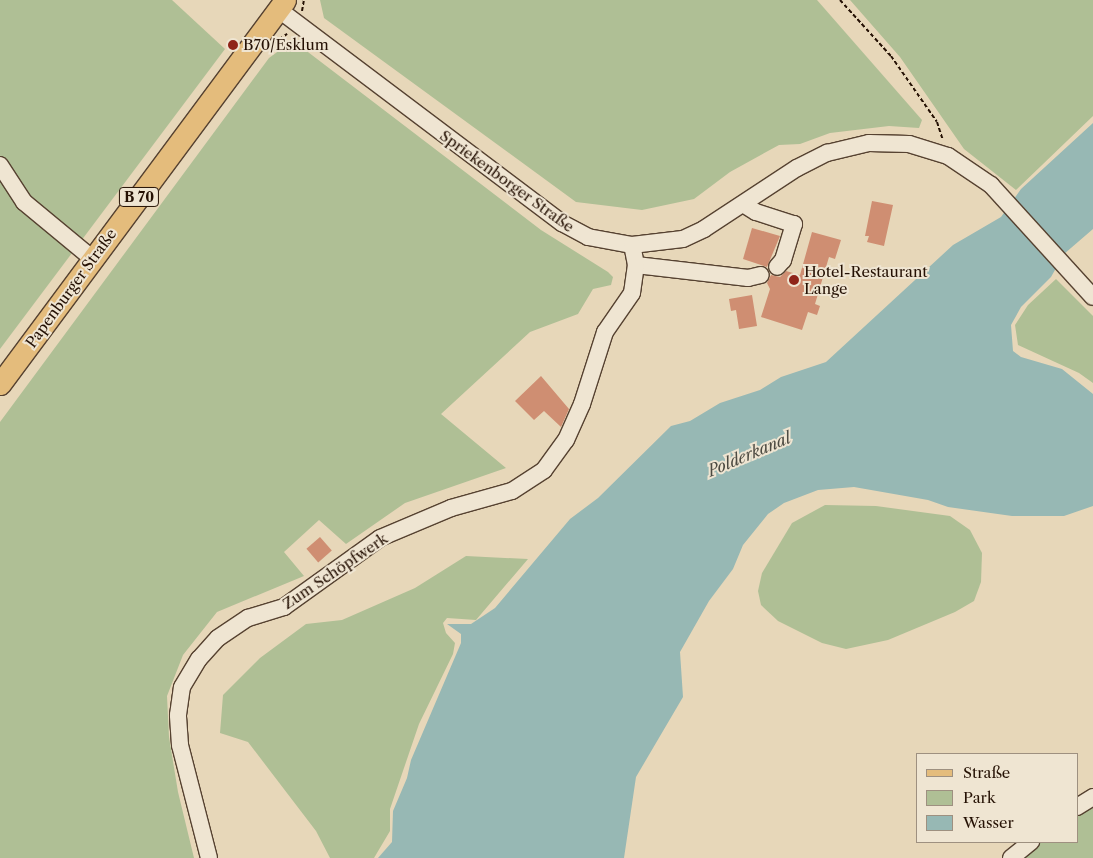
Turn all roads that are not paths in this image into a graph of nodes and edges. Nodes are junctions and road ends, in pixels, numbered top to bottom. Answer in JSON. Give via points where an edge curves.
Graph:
{"nodes":[{"id":1,"x":282,"y":5,"type":"edge"},
{"id":2,"x":0,"y":165,"type":"edge"},
{"id":3,"x":742,"y":204,"type":"junction"},
{"id":4,"x":632,"y":244,"type":"junction"},
{"id":5,"x":93,"y":259,"type":"junction"},
{"id":6,"x":636,"y":265,"type":"junction"},
{"id":7,"x":777,"y":267,"type":"dead end"},
{"id":8,"x":754,"y":277,"type":"dead end"},
{"id":9,"x":1093,"y":297,"type":"edge"},
{"id":10,"x":0,"y":384,"type":"edge"},
{"id":11,"x":1093,"y":797,"type":"edge"},
{"id":12,"x":1078,"y":805,"type":"edge"},
{"id":13,"x":1030,"y":843,"type":"edge"},
{"id":14,"x":209,"y":858,"type":"edge"},
{"id":15,"x":1011,"y":858,"type":"edge"}],
"edges":[{"from":1,"to":4,"type":"street","name":"Spriekenborger Straße","via":[[562,223],[588,236]]},
{"from":1,"to":5,"type":"main road","name":"Papenburger Straße","number":"B 70"},
{"from":2,"to":5,"type":"street","via":[[24,202]]},
{"from":3,"to":4,"type":"street","name":"Spriekenborger Straße","via":[[688,237]]},
{"from":3,"to":7,"type":"street","via":[[794,224],[783,260]]},
{"from":3,"to":9,"type":"street","name":"Spriekenborger Straße","via":[[797,168],[846,146],[887,142],[909,144],[948,156],[1002,195]]},
{"from":4,"to":6,"type":"street","name":"Zum Schöpfwerk"},
{"from":5,"to":10,"type":"main road","name":"Papenburger Straße","number":"B 70"},
{"from":6,"to":8,"type":"street"},
{"from":6,"to":14,"type":"street","name":"Zum Schöpfwerk","via":[[632,293],[605,332],[582,404],[566,440],[544,470],[512,491],[451,508],[380,538],[284,607],[248,618],[218,638],[199,659],[182,687],[178,715],[180,745]]},
{"from":11,"to":12,"type":"street"},
{"from":13,"to":15,"type":"street"}]}
